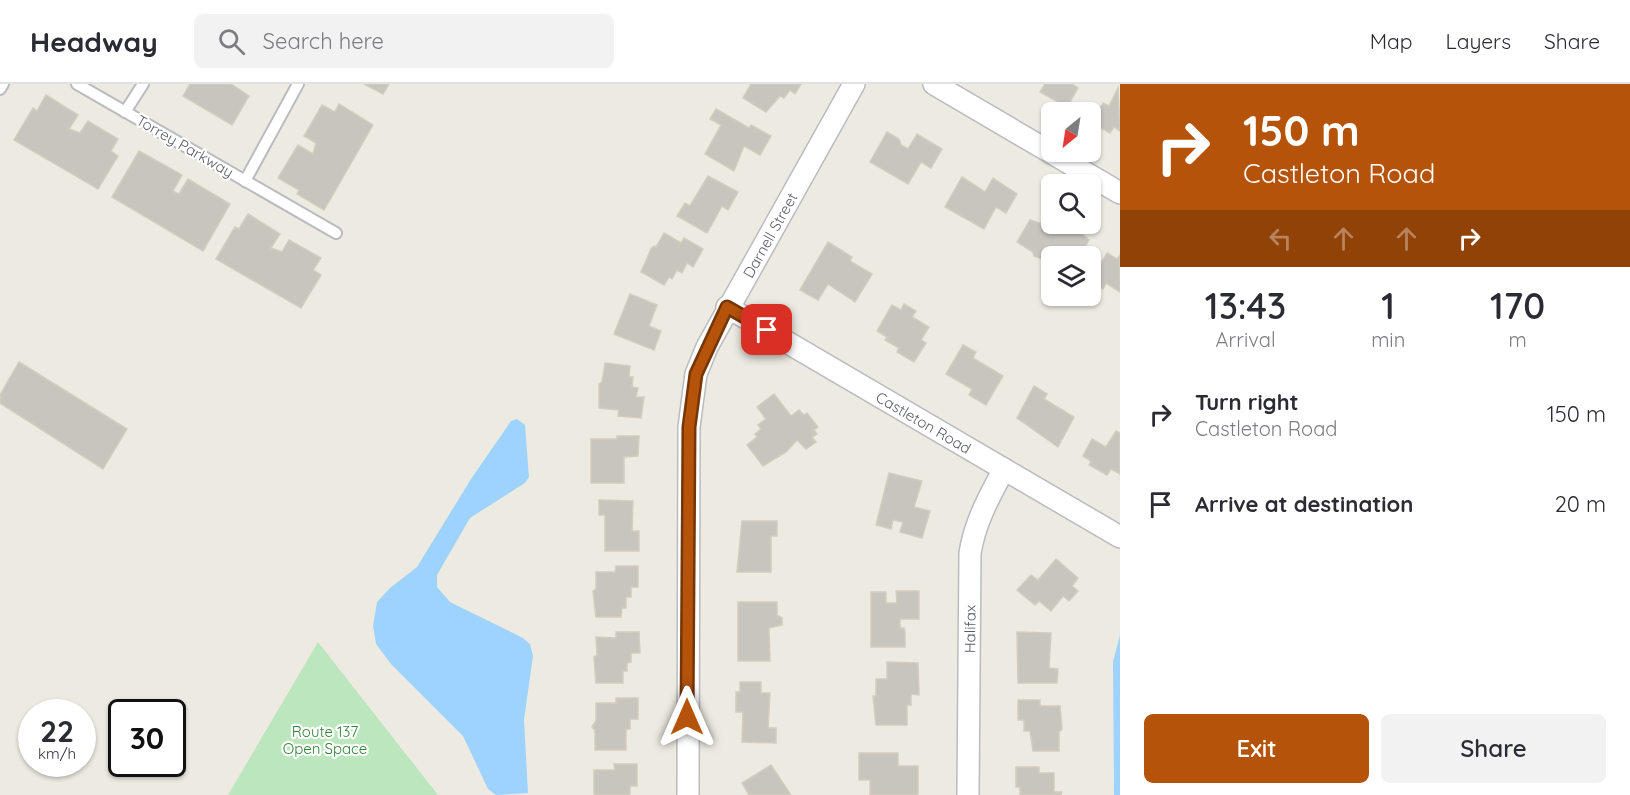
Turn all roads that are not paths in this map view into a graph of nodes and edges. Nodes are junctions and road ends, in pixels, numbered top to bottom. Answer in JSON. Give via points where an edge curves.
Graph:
{"nodes":[{"id":1,"x":3,"y":84,"type":"edge"},
{"id":2,"x":77,"y":84,"type":"edge"},
{"id":3,"x":143,"y":84,"type":"edge"},
{"id":4,"x":298,"y":84,"type":"edge"},
{"id":5,"x":854,"y":84,"type":"edge"},
{"id":6,"x":934,"y":84,"type":"edge"},
{"id":7,"x":0,"y":89,"type":"edge"},
{"id":8,"x":125,"y":112,"type":"junction"},
{"id":9,"x":245,"y":181,"type":"junction"},
{"id":10,"x":1120,"y":193,"type":"edge"},
{"id":11,"x":336,"y":233,"type":"dead end"},
{"id":12,"x":727,"y":307,"type":"junction"},
{"id":13,"x":1004,"y":469,"type":"junction"},
{"id":14,"x":1120,"y":537,"type":"edge"},
{"id":15,"x":688,"y":795,"type":"edge"},
{"id":16,"x":968,"y":795,"type":"edge"}],
"edges":[{"from":1,"to":7,"type":"lane"},
{"from":2,"to":8,"type":"lane","name":"Torrey Parkway"},
{"from":3,"to":8,"type":"lane","name":"Torrey Parkway"},
{"from":4,"to":9,"type":"lane","name":"Torrey Parkway"},
{"from":5,"to":12,"type":"street","name":"Darnell Street"},
{"from":6,"to":10,"type":"street"},
{"from":8,"to":9,"type":"lane","name":"Torrey Parkway"},
{"from":9,"to":11,"type":"lane","name":"Torrey Parkway"},
{"from":12,"to":13,"type":"street","name":"Castleton Road"},
{"from":12,"to":15,"type":"street","name":"Darnell Street","via":[[696,374],[689,427]]},
{"from":13,"to":14,"type":"street","name":"Castleton Road"},
{"from":13,"to":16,"type":"street","name":"Halifax","via":[[973,531],[970,553]]}]}
